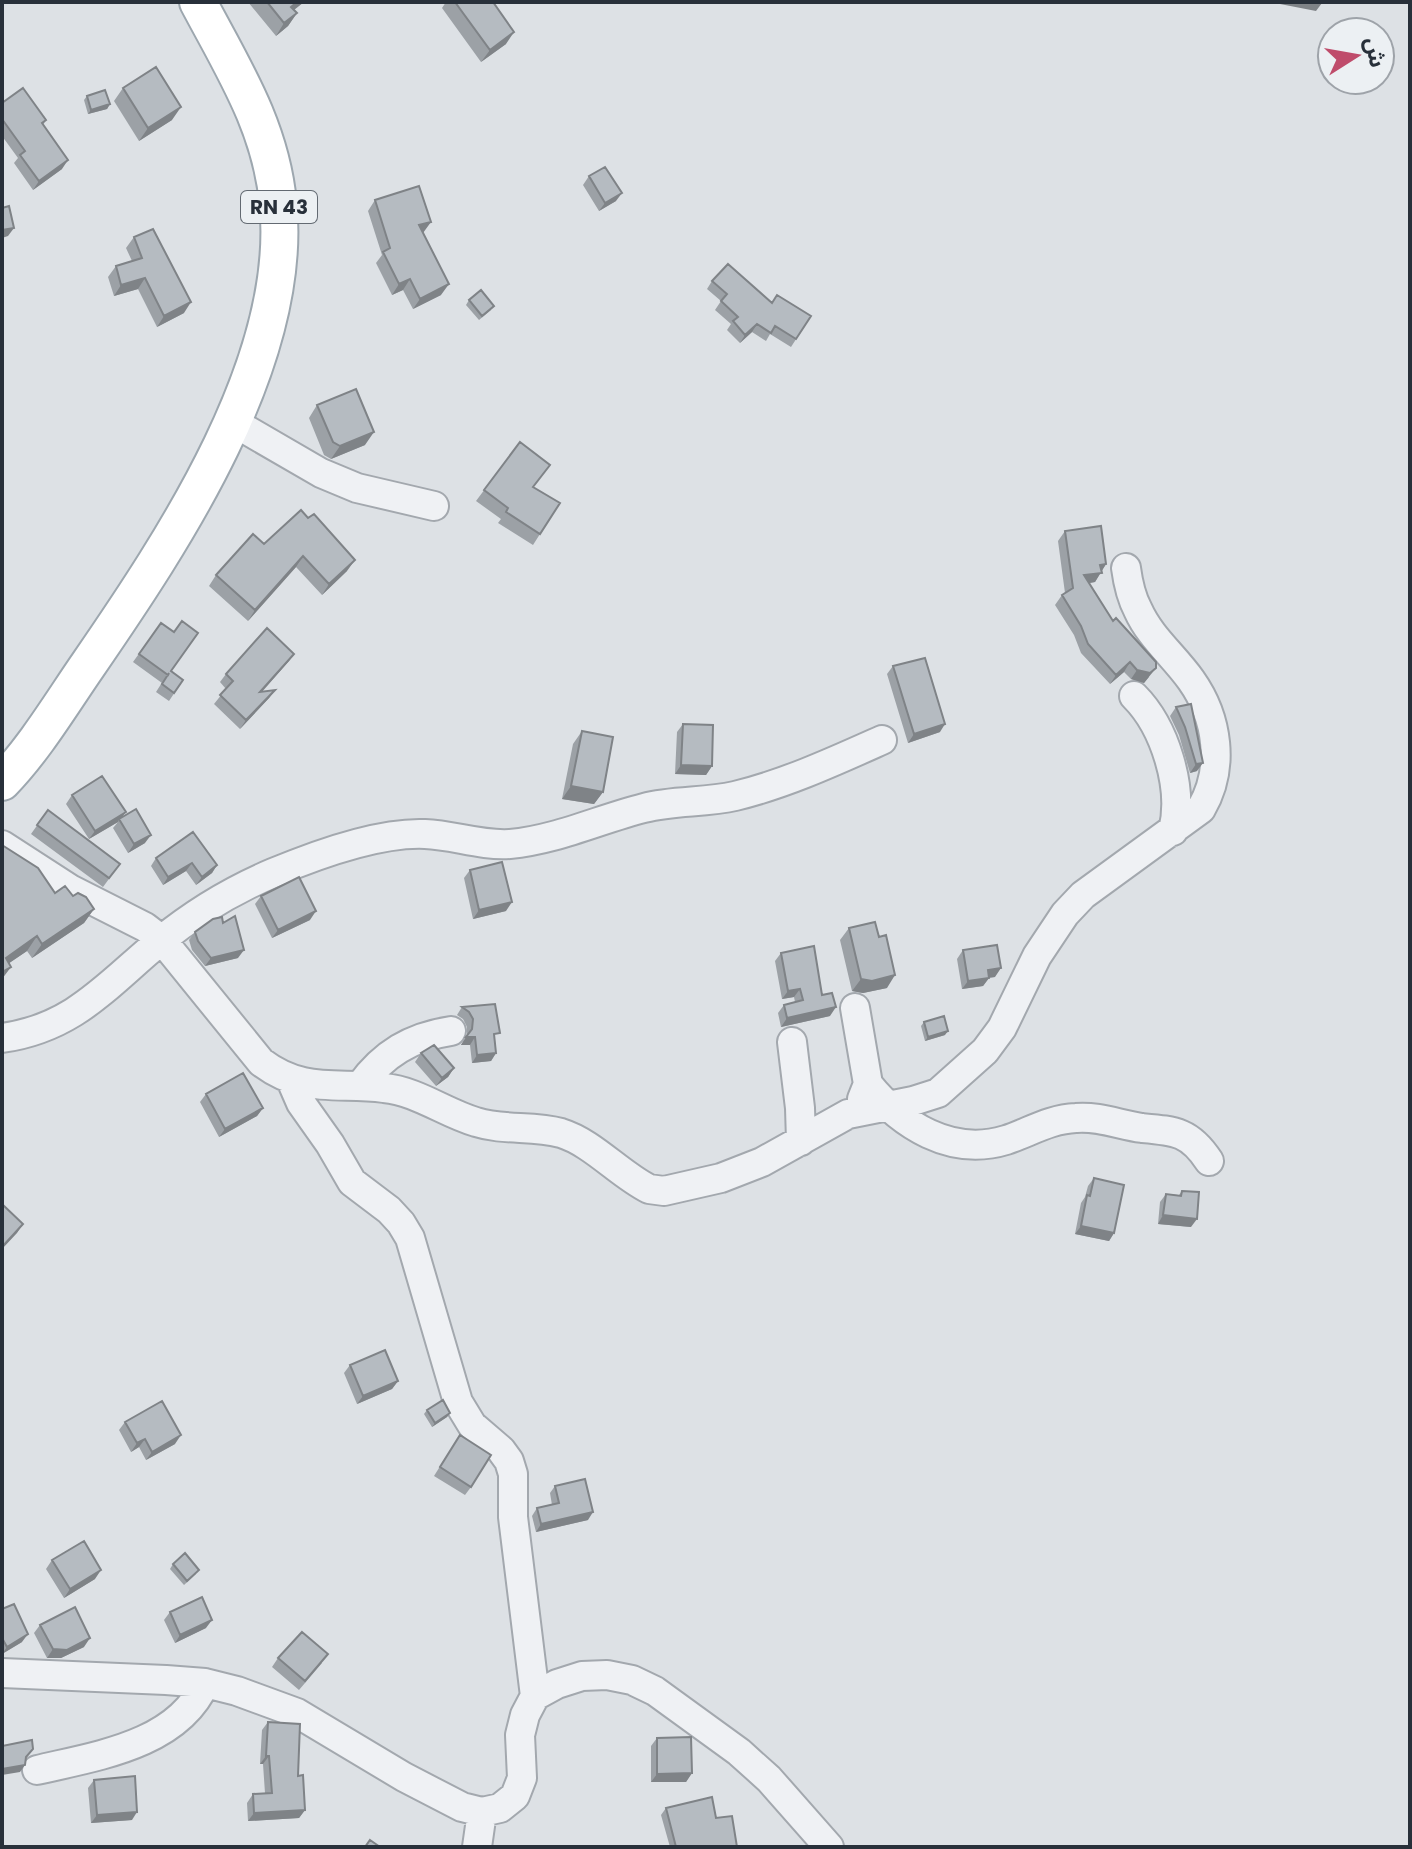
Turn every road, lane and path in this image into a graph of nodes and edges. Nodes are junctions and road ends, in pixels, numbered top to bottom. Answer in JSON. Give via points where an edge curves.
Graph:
{"nodes":[{"id":1,"x":198,"y":2,"type":"edge"},
{"id":2,"x":233,"y":422,"type":"junction"},
{"id":3,"x":434,"y":506,"type":"dead end"},
{"id":4,"x":1126,"y":568,"type":"dead end"},
{"id":5,"x":1134,"y":696,"type":"dead end"},
{"id":6,"x":882,"y":740,"type":"dead end"},
{"id":7,"x":2,"y":782,"type":"edge"},
{"id":8,"x":1173,"y":831,"type":"junction"},
{"id":9,"x":2,"y":845,"type":"edge"},
{"id":10,"x":162,"y":940,"type":"junction"},
{"id":11,"x":855,"y":1008,"type":"dead end"},
{"id":12,"x":451,"y":1031,"type":"dead end"},
{"id":13,"x":2,"y":1038,"type":"edge"},
{"id":14,"x":792,"y":1042,"type":"dead end"},
{"id":15,"x":291,"y":1080,"type":"junction"},
{"id":16,"x":868,"y":1084,"type":"junction"},
{"id":17,"x":360,"y":1086,"type":"junction"},
{"id":18,"x":886,"y":1107,"type":"junction"},
{"id":19,"x":848,"y":1114,"type":"junction"},
{"id":20,"x":801,"y":1141,"type":"junction"},
{"id":21,"x":1209,"y":1161,"type":"dead end"},
{"id":22,"x":2,"y":1673,"type":"edge"},
{"id":23,"x":205,"y":1683,"type":"junction"},
{"id":24,"x":535,"y":1696,"type":"junction"},
{"id":25,"x":37,"y":1770,"type":"dead end"},
{"id":26,"x":482,"y":1812,"type":"junction"},
{"id":27,"x":477,"y":1847,"type":"edge"},
{"id":28,"x":829,"y":1847,"type":"edge"}],
"edges":[{"from":1,"to":2,"type":"main road","number":"RN 43","via":[[255,107],[279,205],[272,310]]},
{"from":2,"to":3,"type":"street","via":[[321,473],[357,488]]},
{"from":2,"to":7,"type":"main road","number":"RN 43","via":[[183,516],[117,621]]},
{"from":4,"to":8,"type":"street","via":[[1138,610],[1191,680],[1214,735],[1211,791],[1201,809]]},
{"from":5,"to":8,"type":"street","via":[[1155,722],[1172,775],[1178,812]]},
{"from":6,"to":10,"type":"street","via":[[738,796],[644,808],[538,839],[482,844],[402,835],[334,851],[272,873],[215,903]]},
{"from":8,"to":18,"type":"street","via":[[1083,895],[1065,914],[1037,956],[1002,1028],[964,1072],[938,1093]]},
{"from":9,"to":10,"type":"street"},
{"from":10,"to":13,"type":"street","via":[[80,1010],[51,1026]]},
{"from":10,"to":15,"type":"street","via":[[261,1062]]},
{"from":11,"to":16,"type":"street"},
{"from":12,"to":17,"type":"street","via":[[399,1048]]},
{"from":14,"to":20,"type":"street"},
{"from":15,"to":17,"type":"street"},
{"from":15,"to":24,"type":"street","via":[[352,1182],[389,1210],[406,1231],[458,1402],[472,1425],[509,1461]]},
{"from":16,"to":18,"type":"street"},
{"from":16,"to":19,"type":"street","via":[[865,1096]]},
{"from":17,"to":20,"type":"street","via":[[411,1094],[479,1124],[566,1135],[636,1182],[664,1191],[721,1178]]},
{"from":18,"to":19,"type":"street"},
{"from":18,"to":21,"type":"street","via":[[907,1123],[963,1144],[985,1145],[1052,1121],[1101,1119],[1182,1133]]},
{"from":19,"to":20,"type":"street"},
{"from":22,"to":23,"type":"street"},
{"from":23,"to":25,"type":"street","via":[[189,1711],[154,1734]]},
{"from":23,"to":26,"type":"street","via":[[297,1713],[404,1777]]},
{"from":24,"to":26,"type":"street","via":[[520,1735],[522,1778],[515,1796],[500,1808]]},
{"from":24,"to":28,"type":"street","via":[[582,1676],[632,1680],[655,1691],[739,1752]]},
{"from":26,"to":27,"type":"street"}]}
